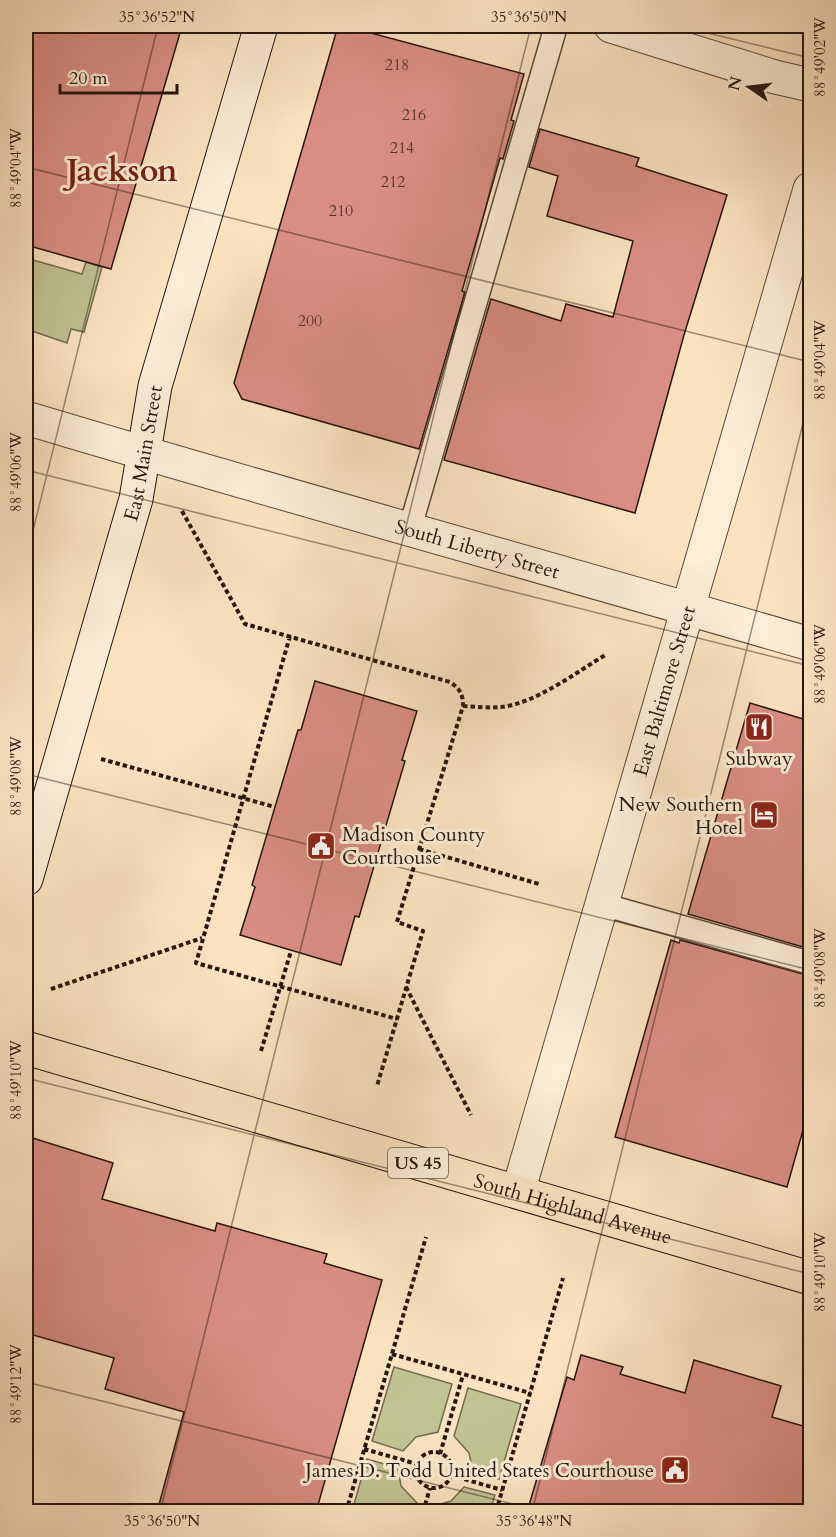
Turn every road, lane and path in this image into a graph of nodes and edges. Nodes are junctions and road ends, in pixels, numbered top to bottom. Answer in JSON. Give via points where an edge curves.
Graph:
{"nodes":[{"id":1,"x":261,"y":26,"type":"edge"},
{"id":2,"x":556,"y":26,"type":"edge"},
{"id":3,"x":611,"y":26,"type":"edge"},
{"id":4,"x":810,"y":85,"type":"edge"},
{"id":5,"x":810,"y":189,"type":"edge"},
{"id":6,"x":26,"y":418,"type":"edge"},
{"id":7,"x":143,"y":453,"type":"junction"},
{"id":8,"x":182,"y":511,"type":"dead end"},
{"id":9,"x":410,"y":528,"type":"junction"},
{"id":10,"x":688,"y":608,"type":"junction"},
{"id":11,"x":290,"y":636,"type":"junction"},
{"id":12,"x":810,"y":645,"type":"edge"},
{"id":13,"x":607,"y":654,"type":"dead end"},
{"id":14,"x":463,"y":706,"type":"junction"},
{"id":15,"x":101,"y":759,"type":"dead end"},
{"id":16,"x":243,"y":799,"type":"junction"},
{"id":17,"x":274,"y":807,"type":"dead end"},
{"id":18,"x":419,"y":849,"type":"junction"},
{"id":19,"x":26,"y":879,"type":"edge"},
{"id":20,"x":539,"y":884,"type":"dead end"},
{"id":21,"x":602,"y":904,"type":"junction"},
{"id":22,"x":202,"y":938,"type":"junction"},
{"id":23,"x":291,"y":951,"type":"dead end"},
{"id":24,"x":810,"y":963,"type":"edge"},
{"id":25,"x":281,"y":987,"type":"junction"},
{"id":26,"x":406,"y":987,"type":"junction"},
{"id":27,"x":51,"y":989,"type":"dead end"},
{"id":28,"x":397,"y":1020,"type":"junction"},
{"id":29,"x":26,"y":1048,"type":"edge"},
{"id":30,"x":261,"y":1051,"type":"dead end"},
{"id":31,"x":377,"y":1086,"type":"dead end"},
{"id":32,"x":471,"y":1115,"type":"dead end"},
{"id":33,"x":518,"y":1192,"type":"junction"},
{"id":34,"x":426,"y":1237,"type":"dead end"},
{"id":35,"x":562,"y":1278,"type":"dead end"},
{"id":36,"x":810,"y":1278,"type":"edge"},
{"id":37,"x":392,"y":1354,"type":"junction"},
{"id":38,"x":463,"y":1375,"type":"junction"},
{"id":39,"x":530,"y":1394,"type":"junction"},
{"id":40,"x":364,"y":1449,"type":"junction"},
{"id":41,"x":440,"y":1454,"type":"junction"},
{"id":42,"x":417,"y":1464,"type":"junction"},
{"id":43,"x":450,"y":1475,"type":"junction"},
{"id":44,"x":430,"y":1488,"type":"junction"},
{"id":45,"x":502,"y":1490,"type":"junction"},
{"id":46,"x":346,"y":1512,"type":"edge"},
{"id":47,"x":423,"y":1512,"type":"edge"},
{"id":48,"x":496,"y":1512,"type":"edge"}],
"edges":[{"from":1,"to":7,"type":"street","name":"East Main Street","via":[[155,386]]},
{"from":2,"to":9,"type":"lane"},
{"from":3,"to":4,"type":"street"},
{"from":5,"to":10,"type":"street","name":"East Baltimore Street"},
{"from":6,"to":7,"type":"street","name":"South Liberty Street"},
{"from":7,"to":9,"type":"street","name":"South Liberty Street"},
{"from":7,"to":19,"type":"street","name":"East Main Street","via":[[136,499]]},
{"from":8,"to":11,"type":"path","via":[[245,624]]},
{"from":9,"to":10,"type":"street","name":"South Liberty Street"},
{"from":10,"to":12,"type":"street","name":"South Liberty Street"},
{"from":10,"to":21,"type":"street","name":"East Baltimore Street"},
{"from":11,"to":14,"type":"path","via":[[450,682],[463,695]]},
{"from":11,"to":16,"type":"path"},
{"from":13,"to":14,"type":"path","via":[[520,702],[503,707]]},
{"from":14,"to":18,"type":"path"},
{"from":15,"to":16,"type":"path"},
{"from":16,"to":17,"type":"path"},
{"from":16,"to":22,"type":"path"},
{"from":18,"to":20,"type":"path"},
{"from":18,"to":26,"type":"path","via":[[397,922],[423,931]]},
{"from":21,"to":24,"type":"lane"},
{"from":21,"to":33,"type":"street","name":"East Baltimore Street"},
{"from":22,"to":25,"type":"path","via":[[196,963]]},
{"from":22,"to":27,"type":"path"},
{"from":23,"to":25,"type":"path"},
{"from":25,"to":28,"type":"path"},
{"from":25,"to":30,"type":"path"},
{"from":26,"to":28,"type":"path"},
{"from":26,"to":32,"type":"path"},
{"from":28,"to":31,"type":"path"},
{"from":29,"to":33,"type":"main road","name":"South Highland Avenue","number":"US 45"},
{"from":33,"to":36,"type":"main road","name":"South Highland Avenue","number":"US 45"},
{"from":34,"to":37,"type":"path"},
{"from":35,"to":39,"type":"path"},
{"from":37,"to":38,"type":"path"},
{"from":37,"to":40,"type":"path"},
{"from":38,"to":39,"type":"path"},
{"from":38,"to":41,"type":"path"},
{"from":39,"to":45,"type":"path"},
{"from":40,"to":42,"type":"path"},
{"from":40,"to":46,"type":"path"},
{"from":41,"to":42,"type":"path","via":[[424,1455]]},
{"from":41,"to":43,"type":"path","via":[[449,1461]]},
{"from":42,"to":44,"type":"path","via":[[420,1482]]},
{"from":43,"to":44,"type":"path","via":[[442,1486]]},
{"from":43,"to":45,"type":"path"},
{"from":44,"to":47,"type":"path"},
{"from":45,"to":48,"type":"path"}]}
